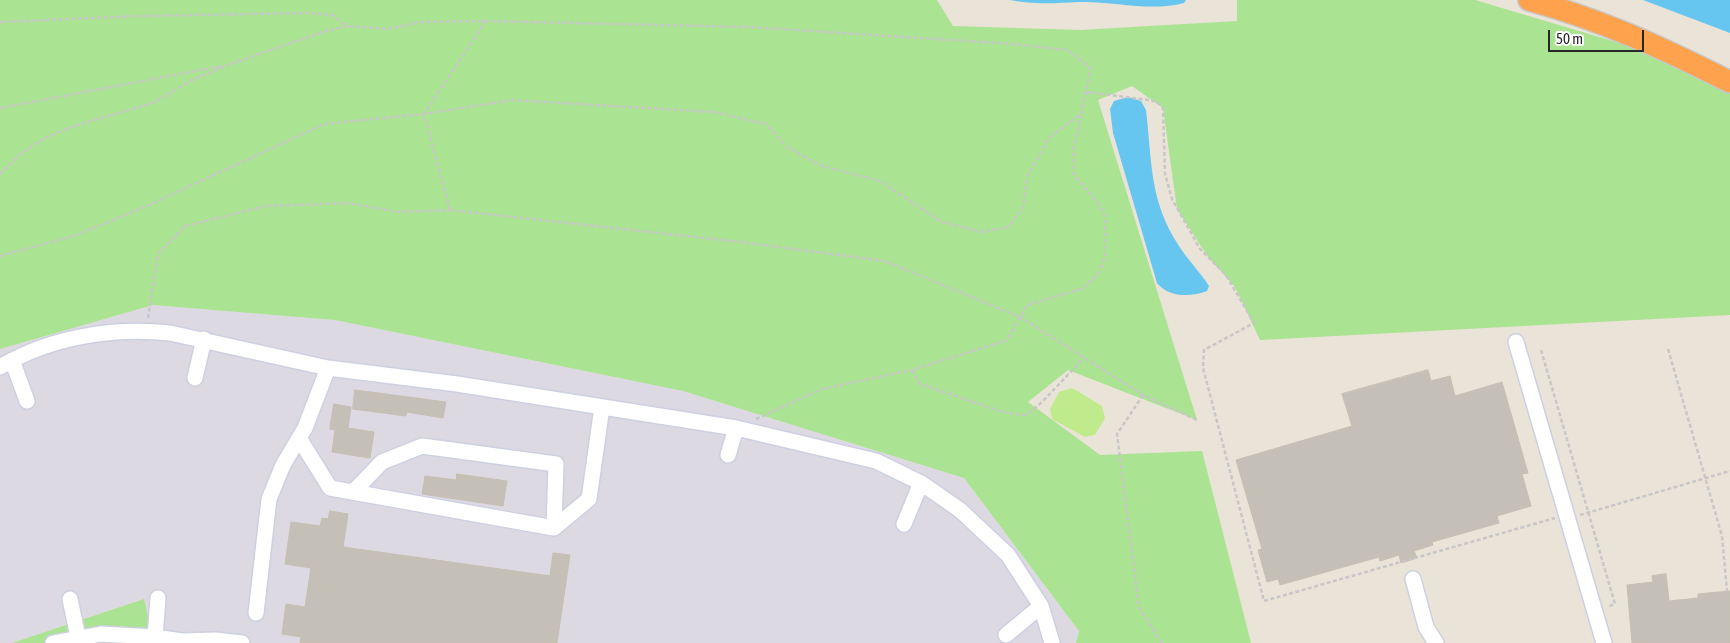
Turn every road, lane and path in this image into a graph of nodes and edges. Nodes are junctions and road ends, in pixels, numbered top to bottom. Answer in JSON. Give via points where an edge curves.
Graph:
{"nodes":[{"id":1,"x":1529,"y":0,"type":"edge"},
{"id":2,"x":486,"y":21,"type":"junction"},
{"id":3,"x":0,"y":22,"type":"edge"},
{"id":4,"x":347,"y":26,"type":"junction"},
{"id":5,"x":228,"y":65,"type":"junction"},
{"id":6,"x":1730,"y":82,"type":"edge"},
{"id":7,"x":1086,"y":92,"type":"junction"},
{"id":8,"x":0,"y":108,"type":"edge"},
{"id":9,"x":424,"y":114,"type":"junction"},
{"id":10,"x":1082,"y":114,"type":"junction"},
{"id":11,"x":0,"y":174,"type":"edge"},
{"id":12,"x":450,"y":210,"type":"junction"},
{"id":13,"x":0,"y":256,"type":"edge"},
{"id":14,"x":1022,"y":318,"type":"junction"},
{"id":15,"x":149,"y":331,"type":"junction"},
{"id":16,"x":204,"y":339,"type":"junction"},
{"id":17,"x":1516,"y":342,"type":"dead end"},
{"id":18,"x":1668,"y":349,"type":"dead end"},
{"id":19,"x":1541,"y":350,"type":"dead end"},
{"id":20,"x":1084,"y":358,"type":"junction"},
{"id":21,"x":6,"y":363,"type":"edge"},
{"id":22,"x":328,"y":368,"type":"junction"},
{"id":23,"x":912,"y":370,"type":"junction"},
{"id":24,"x":195,"y":378,"type":"dead end"},
{"id":25,"x":1144,"y":396,"type":"junction"},
{"id":26,"x":27,"y":402,"type":"dead end"},
{"id":27,"x":602,"y":407,"type":"junction"},
{"id":28,"x":1197,"y":420,"type":"dead end"},
{"id":29,"x":736,"y":428,"type":"junction"},
{"id":30,"x":299,"y":438,"type":"junction"},
{"id":31,"x":728,"y":455,"type":"dead end"},
{"id":32,"x":1730,"y":472,"type":"edge"},
{"id":33,"x":1706,"y":478,"type":"junction"},
{"id":34,"x":921,"y":483,"type":"junction"},
{"id":35,"x":353,"y":492,"type":"junction"},
{"id":36,"x":1588,"y":513,"type":"junction"},
{"id":37,"x":1567,"y":516,"type":"junction"},
{"id":38,"x":904,"y":524,"type":"dead end"},
{"id":39,"x":554,"y":528,"type":"junction"},
{"id":40,"x":1413,"y":579,"type":"dead end"},
{"id":41,"x":1727,"y":591,"type":"dead end"},
{"id":42,"x":158,"y":598,"type":"dead end"},
{"id":43,"x":70,"y":599,"type":"dead end"},
{"id":44,"x":1041,"y":606,"type":"junction"},
{"id":45,"x":1594,"y":611,"type":"junction"},
{"id":46,"x":256,"y":613,"type":"dead end"},
{"id":47,"x":1006,"y":635,"type":"dead end"},
{"id":48,"x":78,"y":637,"type":"junction"},
{"id":49,"x":155,"y":637,"type":"junction"},
{"id":50,"x":183,"y":642,"type":"edge"},
{"id":51,"x":53,"y":643,"type":"edge"},
{"id":52,"x":242,"y":643,"type":"edge"},
{"id":53,"x":1052,"y":643,"type":"edge"},
{"id":54,"x":1162,"y":643,"type":"edge"},
{"id":55,"x":1436,"y":643,"type":"edge"},
{"id":56,"x":1604,"y":643,"type":"edge"}],
"edges":[{"from":1,"to":6,"type":"highway","via":[[1580,14],[1662,48]]},
{"from":2,"to":4,"type":"path","via":[[422,22],[388,29]]},
{"from":2,"to":7,"type":"path","via":[[749,27],[1068,50],[1091,68]]},
{"from":2,"to":9,"type":"path"},
{"from":3,"to":4,"type":"path","via":[[308,14],[333,15]]},
{"from":4,"to":5,"type":"path"},
{"from":5,"to":8,"type":"path"},
{"from":5,"to":11,"type":"path","via":[[153,102],[47,137],[23,152]]},
{"from":7,"to":10,"type":"path"},
{"from":7,"to":37,"type":"path","via":[[1156,101],[1163,108],[1165,174],[1172,199],[1200,249],[1226,274],[1254,323],[1204,350],[1203,368],[1264,601]]},
{"from":9,"to":10,"type":"path","via":[[512,100],[714,112],[766,124],[787,147],[819,165],[880,181],[942,222],[982,232],[1009,228],[1023,208],[1028,175],[1050,137]]},
{"from":9,"to":12,"type":"path"},
{"from":9,"to":13,"type":"path","via":[[324,124],[74,236]]},
{"from":10,"to":14,"type":"path","via":[[1074,147],[1074,176],[1105,216],[1105,257],[1098,275],[1082,289],[1027,306]]},
{"from":12,"to":14,"type":"path","via":[[885,261]]},
{"from":12,"to":15,"type":"path","via":[[397,212],[349,203],[266,206],[185,226],[158,254],[148,316]]},
{"from":14,"to":20,"type":"path"},
{"from":14,"to":23,"type":"path","via":[[1007,340]]},
{"from":15,"to":16,"type":"street"},
{"from":15,"to":21,"type":"street","via":[[81,337]]},
{"from":16,"to":22,"type":"street"},
{"from":16,"to":24,"type":"street"},
{"from":17,"to":37,"type":"street"},
{"from":18,"to":33,"type":"path"},
{"from":19,"to":36,"type":"path"},
{"from":20,"to":23,"type":"path","via":[[1026,415],[1006,412],[920,384]]},
{"from":20,"to":25,"type":"path"},
{"from":21,"to":26,"type":"street"},
{"from":22,"to":27,"type":"street"},
{"from":22,"to":30,"type":"street"},
{"from":23,"to":29,"type":"path","via":[[822,389]]},
{"from":25,"to":28,"type":"path"},
{"from":25,"to":54,"type":"path","via":[[1117,434],[1138,607]]},
{"from":27,"to":29,"type":"street"},
{"from":27,"to":39,"type":"street","via":[[589,499]]},
{"from":29,"to":31,"type":"street"},
{"from":29,"to":34,"type":"street","via":[[876,461]]},
{"from":30,"to":35,"type":"street","via":[[330,488]]},
{"from":30,"to":46,"type":"street","via":[[269,499]]},
{"from":32,"to":33,"type":"path"},
{"from":33,"to":36,"type":"path"},
{"from":33,"to":41,"type":"path","via":[[1722,536]]},
{"from":34,"to":38,"type":"street"},
{"from":34,"to":44,"type":"street","via":[[960,510],[1008,555]]},
{"from":35,"to":39,"type":"street"},
{"from":35,"to":39,"type":"street","via":[[382,462],[422,446],[556,464]]},
{"from":36,"to":37,"type":"path"},
{"from":36,"to":45,"type":"path","via":[[1616,604]]},
{"from":37,"to":45,"type":"street"},
{"from":40,"to":55,"type":"street","via":[[1426,628]]},
{"from":42,"to":49,"type":"street"},
{"from":43,"to":48,"type":"street"},
{"from":44,"to":47,"type":"street"},
{"from":44,"to":53,"type":"street"},
{"from":45,"to":56,"type":"street"},
{"from":48,"to":49,"type":"street","via":[[101,634]]},
{"from":48,"to":51,"type":"street"},
{"from":49,"to":50,"type":"street"},
{"from":50,"to":52,"type":"street","via":[[215,640]]}]}
